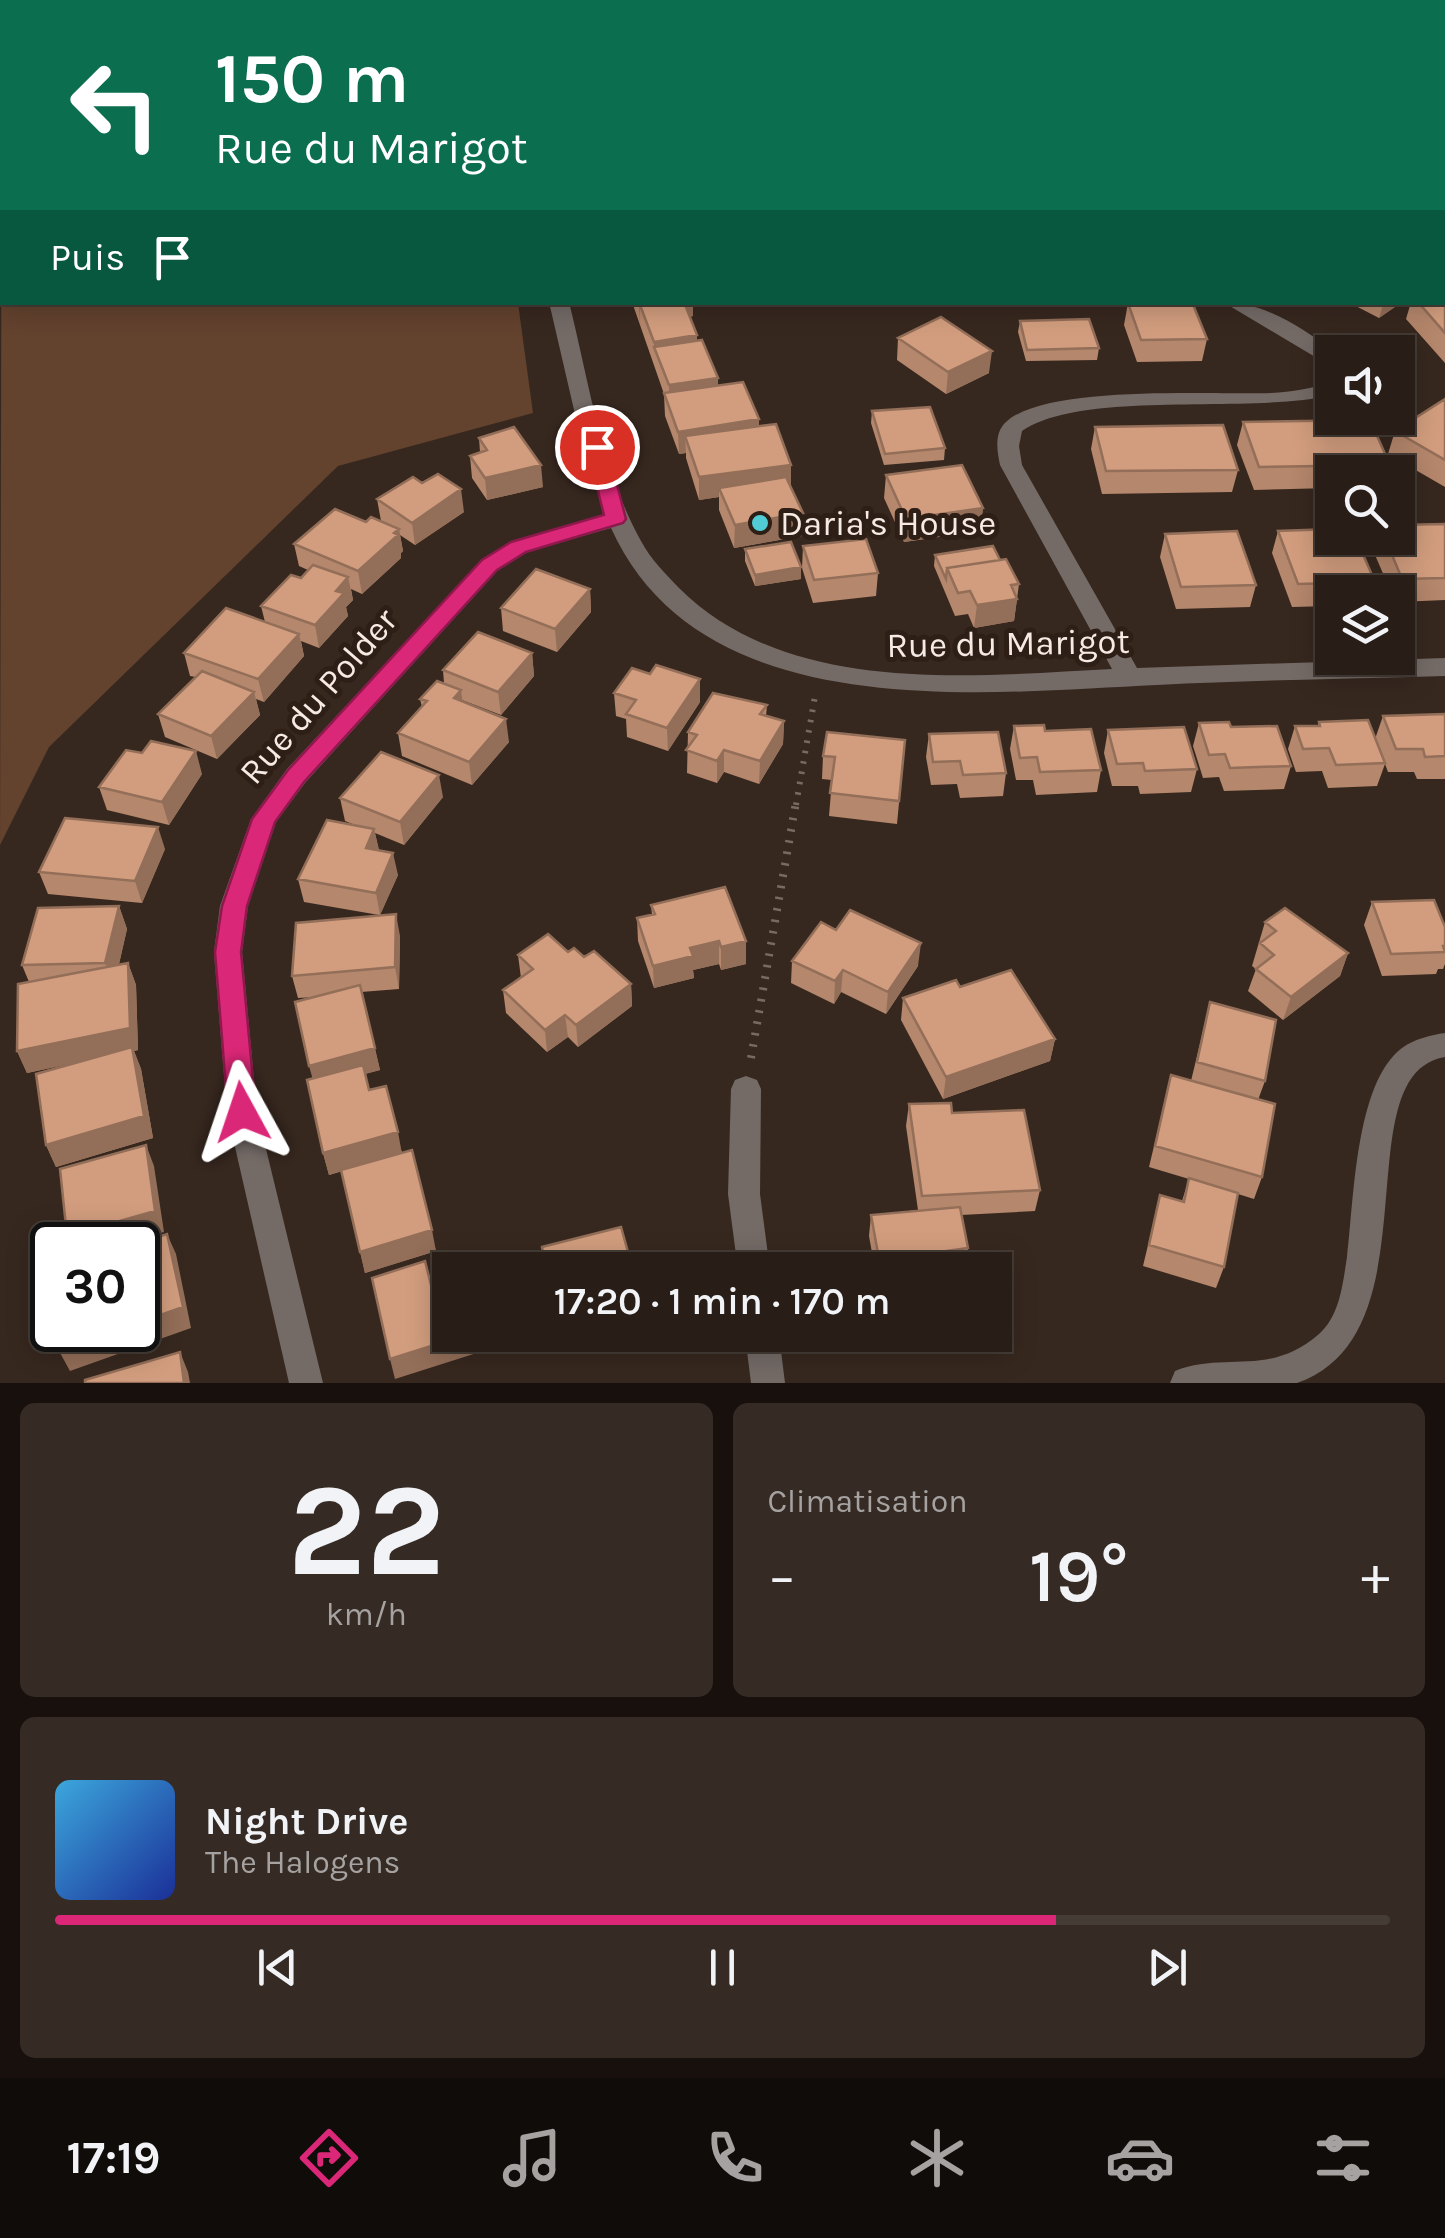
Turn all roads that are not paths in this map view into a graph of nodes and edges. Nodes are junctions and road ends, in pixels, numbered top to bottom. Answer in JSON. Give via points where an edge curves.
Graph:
{"nodes":[{"id":1,"x":560,"y":305,"type":"edge"},
{"id":2,"x":1239,"y":305,"type":"edge"},
{"id":3,"x":1315,"y":348,"type":"edge"},
{"id":4,"x":1315,"y":392,"type":"edge"},
{"id":5,"x":616,"y":519,"type":"junction"},
{"id":6,"x":1445,"y":667,"type":"edge"},
{"id":7,"x":1130,"y":677,"type":"junction"},
{"id":8,"x":1445,"y":1045,"type":"edge"},
{"id":9,"x":746,"y":1089,"type":"road end"},
{"id":10,"x":752,"y":1252,"type":"edge"},
{"id":11,"x":764,"y":1352,"type":"edge"},
{"id":12,"x":306,"y":1383,"type":"edge"},
{"id":13,"x":768,"y":1383,"type":"edge"},
{"id":14,"x":1187,"y":1383,"type":"edge"}],
"edges":[{"from":1,"to":5,"type":"street","name":"Rue du Marigot"},
{"from":2,"to":3,"type":"street"},
{"from":4,"to":7,"type":"street","via":[[1087,404],[1028,416],[1013,427],[1011,465]]},
{"from":5,"to":7,"type":"street","name":"Rue du Marigot","via":[[653,578],[700,620],[819,670],[906,683]]},
{"from":5,"to":12,"type":"street","name":"Rue du Polder","via":[[518,547],[490,565],[296,776],[264,819],[248,858],[228,952],[242,1112]]},
{"from":6,"to":7,"type":"street","name":"Rue du Marigot"},
{"from":8,"to":14,"type":"street","via":[[1410,1056],[1384,1102],[1360,1279],[1334,1342],[1303,1365],[1261,1379]]},
{"from":9,"to":10,"type":"street","via":[[744,1194]]},
{"from":11,"to":13,"type":"street"}]}
